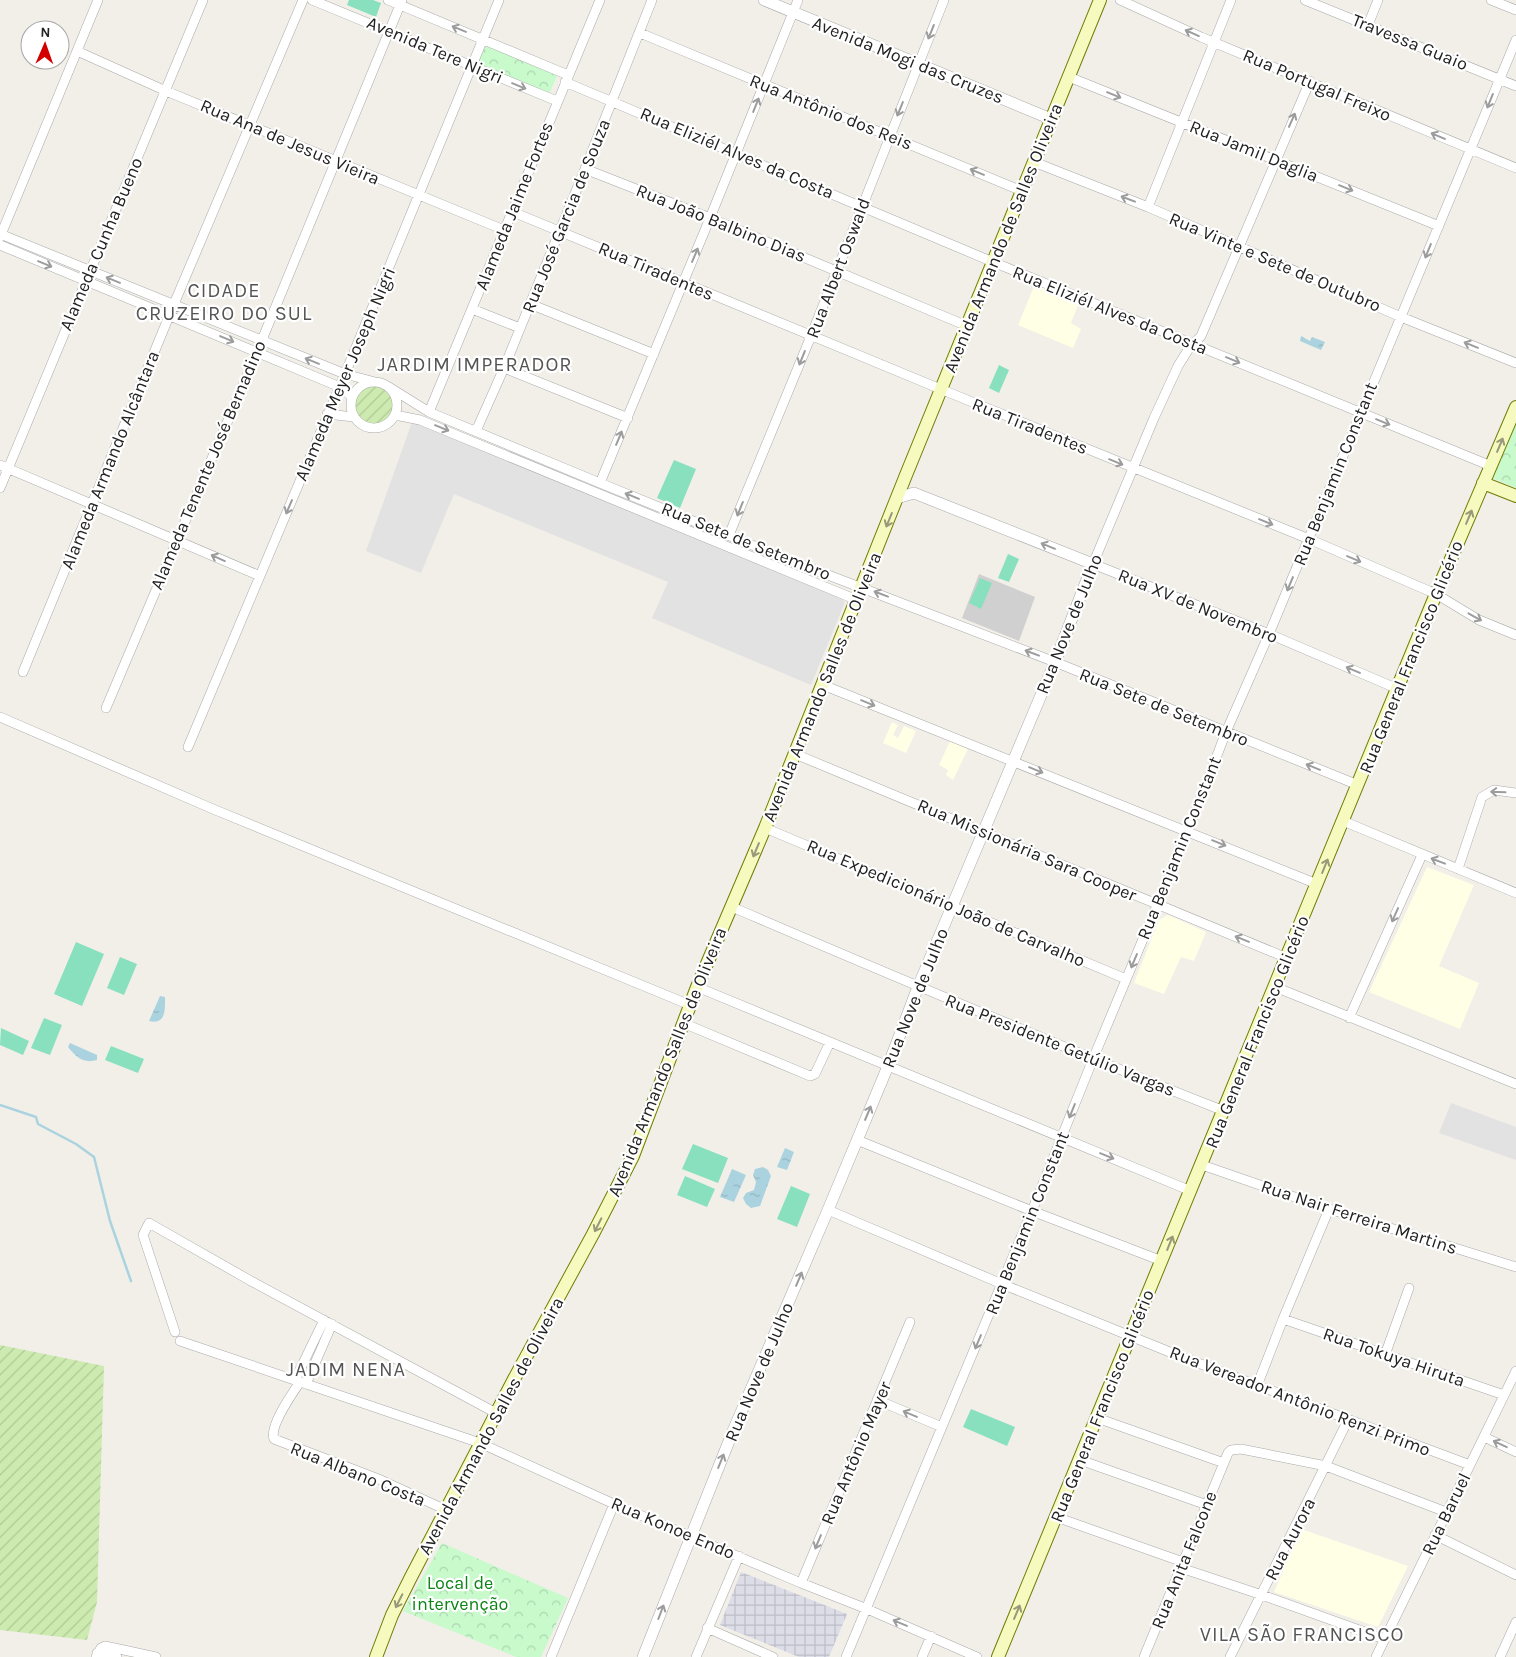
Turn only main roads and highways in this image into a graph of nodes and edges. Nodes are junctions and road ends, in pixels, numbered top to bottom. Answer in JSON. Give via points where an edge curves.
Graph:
{"nodes":[{"id":1,"x":1100,"y":0,"type":"edge"},
{"id":2,"x":1516,"y":407,"type":"edge"},
{"id":3,"x":906,"y":475,"type":"joint"},
{"id":4,"x":1483,"y":483,"type":"junction"},
{"id":5,"x":1516,"y":496,"type":"edge"},
{"id":6,"x":1002,"y":1656,"type":"edge"},
{"id":7,"x":376,"y":1657,"type":"edge"}],
"edges":[{"from":1,"to":3,"type":"main road","name":"Avenida Armando de Salles Oliveira"},
{"from":4,"to":2,"type":"main road","name":"Rua General Francisco Glicério","one_way":true},
{"from":3,"to":7,"type":"main road","name":"Avenida Armando Salles de Oliveira","one_way":true,"via":[[622,1178],[480,1443],[392,1615]]},
{"from":4,"to":5,"type":"main road"},
{"from":6,"to":4,"type":"main road","name":"Rua General Francisco Glicério","one_way":true,"via":[[1056,1517]]}]}
